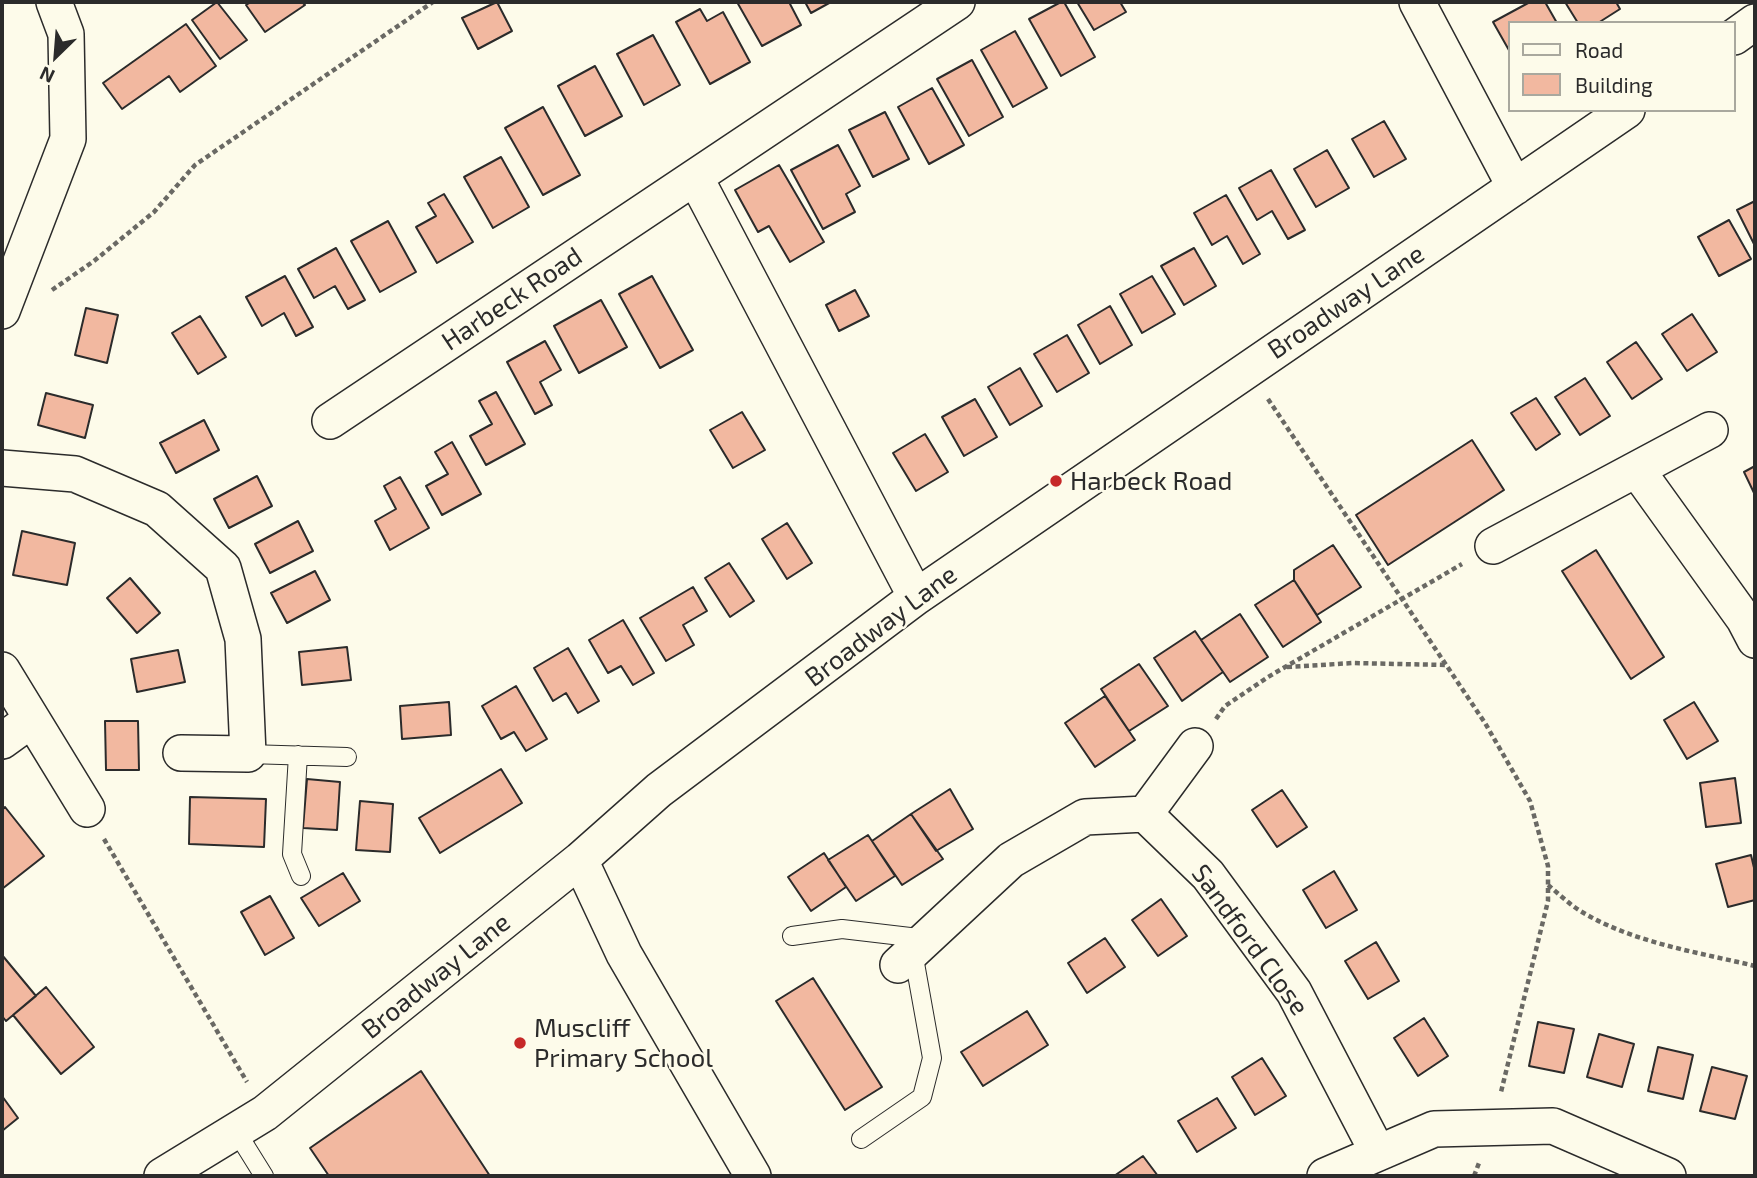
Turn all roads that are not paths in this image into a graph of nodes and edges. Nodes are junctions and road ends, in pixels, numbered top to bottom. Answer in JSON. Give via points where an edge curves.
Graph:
{"nodes":[{"id":1,"x":54,"y":2,"type":"edge"},
{"id":2,"x":957,"y":2,"type":"edge"},
{"id":3,"x":1417,"y":2,"type":"edge"},
{"id":4,"x":1755,"y":22,"type":"edge"},
{"id":5,"x":1736,"y":36,"type":"edge"},
{"id":6,"x":1624,"y":112,"type":"edge"},
{"id":7,"x":695,"y":177,"type":"junction"},
{"id":8,"x":1515,"y":187,"type":"junction"},
{"id":9,"x":16,"y":230,"type":"edge"},
{"id":10,"x":2,"y":311,"type":"edge"},
{"id":11,"x":330,"y":421,"type":"dead end"},
{"id":12,"x":1710,"y":430,"type":"dead end"},
{"id":13,"x":2,"y":468,"type":"edge"},
{"id":14,"x":1637,"y":470,"type":"junction"},
{"id":15,"x":1493,"y":546,"type":"road end"},
{"id":16,"x":916,"y":597,"type":"junction"},
{"id":17,"x":1755,"y":640,"type":"edge"},
{"id":18,"x":2,"y":670,"type":"edge"},
{"id":19,"x":31,"y":720,"type":"junction"},
{"id":20,"x":2,"y":741,"type":"edge"},
{"id":21,"x":1195,"y":747,"type":"road end"},
{"id":22,"x":181,"y":753,"type":"dead end"},
{"id":23,"x":248,"y":754,"type":"junction"},
{"id":24,"x":298,"y":755,"type":"junction"},
{"id":25,"x":347,"y":757,"type":"dead end"},
{"id":26,"x":87,"y":809,"type":"road end"},
{"id":27,"x":1145,"y":814,"type":"junction"},
{"id":28,"x":580,"y":860,"type":"junction"},
{"id":29,"x":301,"y":876,"type":"dead end"},
{"id":30,"x":792,"y":936,"type":"dead end"},
{"id":31,"x":913,"y":952,"type":"junction"},
{"id":32,"x":236,"y":1131,"type":"junction"},
{"id":33,"x":861,"y":1139,"type":"dead end"},
{"id":34,"x":1378,"y":1153,"type":"junction"},
{"id":35,"x":162,"y":1176,"type":"edge"},
{"id":36,"x":264,"y":1176,"type":"edge"},
{"id":37,"x":753,"y":1176,"type":"edge"},
{"id":38,"x":1325,"y":1176,"type":"edge"},
{"id":39,"x":1668,"y":1176,"type":"edge"}],
"edges":[{"from":1,"to":9,"type":"street","via":[[66,34],[68,139]]},
{"from":2,"to":7,"type":"street","name":"Harbeck Road"},
{"from":3,"to":8,"type":"street"},
{"from":4,"to":5,"type":"street"},
{"from":6,"to":8,"type":"street","name":"Broadway Lane"},
{"from":7,"to":11,"type":"street","name":"Harbeck Road"},
{"from":7,"to":16,"type":"street"},
{"from":8,"to":16,"type":"street","name":"Broadway Lane"},
{"from":9,"to":10,"type":"street"},
{"from":12,"to":14,"type":"street"},
{"from":13,"to":23,"type":"street","via":[[75,474],[157,509],[223,568],[243,639]]},
{"from":14,"to":15,"type":"street"},
{"from":14,"to":17,"type":"street"},
{"from":16,"to":28,"type":"street","name":"Broadway Lane","via":[[659,790]]},
{"from":18,"to":19,"type":"street"},
{"from":19,"to":20,"type":"street"},
{"from":19,"to":26,"type":"street"},
{"from":21,"to":27,"type":"street"},
{"from":22,"to":23,"type":"street"},
{"from":23,"to":24,"type":"lane"},
{"from":24,"to":25,"type":"lane"},
{"from":24,"to":29,"type":"lane","via":[[292,854]]},
{"from":27,"to":31,"type":"street","via":[[1085,817],[1022,853]]},
{"from":27,"to":34,"type":"street","name":"Sandford Close","via":[[1208,874],[1294,992]]},
{"from":28,"to":32,"type":"street","name":"Broadway Lane"},
{"from":28,"to":37,"type":"street","via":[[624,954]]},
{"from":30,"to":31,"type":"lane","via":[[842,929]]},
{"from":31,"to":33,"type":"lane","via":[[932,1058],[922,1097]]},
{"from":32,"to":35,"type":"street","name":"Broadway Lane"},
{"from":32,"to":36,"type":"lane"},
{"from":34,"to":38,"type":"street"},
{"from":34,"to":39,"type":"street","via":[[1434,1129],[1553,1126]]}]}
